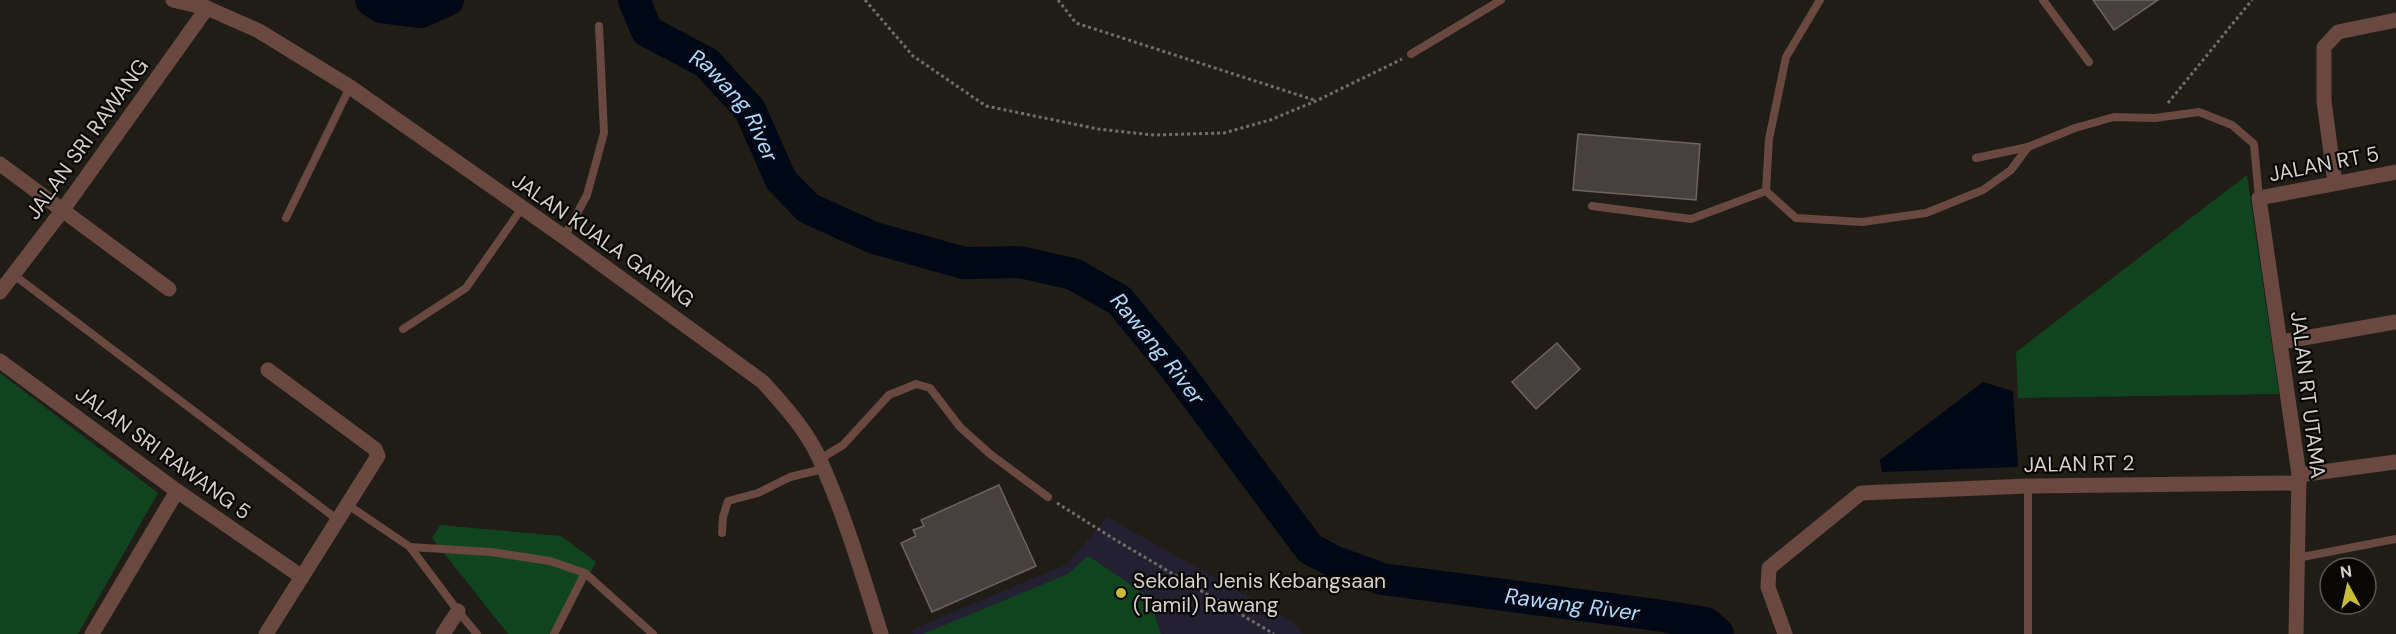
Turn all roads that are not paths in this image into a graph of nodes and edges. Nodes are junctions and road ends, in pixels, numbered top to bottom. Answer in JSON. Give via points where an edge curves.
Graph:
{"nodes":[{"id":1,"x":173,"y":0,"type":"edge"},
{"id":2,"x":1501,"y":0,"type":"edge"},
{"id":3,"x":1820,"y":0,"type":"edge"},
{"id":4,"x":2043,"y":0,"type":"edge"},
{"id":5,"x":207,"y":8,"type":"junction"},
{"id":6,"x":2396,"y":20,"type":"edge"},
{"id":7,"x":599,"y":26,"type":"dead end"},
{"id":8,"x":1411,"y":54,"type":"road end"},
{"id":9,"x":2089,"y":62,"type":"dead end"},
{"id":10,"x":350,"y":87,"type":"junction"},
{"id":11,"x":2028,"y":147,"type":"junction"},
{"id":12,"x":1976,"y":158,"type":"dead end"},
{"id":13,"x":0,"y":164,"type":"edge"},
{"id":14,"x":2396,"y":172,"type":"edge"},
{"id":15,"x":2335,"y":183,"type":"junction"},
{"id":16,"x":1766,"y":191,"type":"junction"},
{"id":17,"x":2259,"y":198,"type":"junction"},
{"id":18,"x":1592,"y":206,"type":"dead end"},
{"id":19,"x":522,"y":208,"type":"junction"},
{"id":20,"x":62,"y":211,"type":"junction"},
{"id":21,"x":286,"y":218,"type":"dead end"},
{"id":22,"x":564,"y":237,"type":"junction"},
{"id":23,"x":15,"y":275,"type":"junction"},
{"id":24,"x":169,"y":289,"type":"dead end"},
{"id":25,"x":0,"y":292,"type":"edge"},
{"id":26,"x":2396,"y":322,"type":"edge"},
{"id":27,"x":403,"y":329,"type":"dead end"},
{"id":28,"x":2281,"y":342,"type":"junction"},
{"id":29,"x":0,"y":361,"type":"edge"},
{"id":30,"x":267,"y":370,"type":"dead end"},
{"id":31,"x":2396,"y":462,"type":"edge"},
{"id":32,"x":822,"y":464,"type":"junction"},
{"id":33,"x":2299,"y":479,"type":"junction"},
{"id":34,"x":2028,"y":486,"type":"junction"},
{"id":35,"x":177,"y":491,"type":"junction"},
{"id":36,"x":1048,"y":497,"type":"road end"},
{"id":37,"x":348,"y":505,"type":"junction"},
{"id":38,"x":338,"y":520,"type":"junction"},
{"id":39,"x":722,"y":533,"type":"dead end"},
{"id":40,"x":2396,"y":539,"type":"edge"},
{"id":41,"x":410,"y":547,"type":"junction"},
{"id":42,"x":2297,"y":558,"type":"junction"},
{"id":43,"x":585,"y":573,"type":"junction"},
{"id":44,"x":302,"y":577,"type":"junction"},
{"id":45,"x":458,"y":611,"type":"junction"},
{"id":46,"x":92,"y":634,"type":"edge"},
{"id":47,"x":266,"y":634,"type":"edge"},
{"id":48,"x":443,"y":634,"type":"edge"},
{"id":49,"x":477,"y":634,"type":"edge"},
{"id":50,"x":554,"y":634,"type":"edge"},
{"id":51,"x":653,"y":634,"type":"edge"},
{"id":52,"x":881,"y":634,"type":"edge"},
{"id":53,"x":1785,"y":634,"type":"edge"},
{"id":54,"x":2028,"y":634,"type":"edge"},
{"id":55,"x":2296,"y":634,"type":"edge"}],
"edges":[{"from":1,"to":5,"type":"street","name":"JALAN KUALA GARING"},
{"from":2,"to":8,"type":"lane"},
{"from":3,"to":16,"type":"lane","via":[[1786,57],[1769,139]]},
{"from":4,"to":9,"type":"lane"},
{"from":5,"to":10,"type":"street","name":"JALAN KUALA GARING","via":[[259,31]]},
{"from":5,"to":20,"type":"street","name":"JALAN SRI RAWANG"},
{"from":6,"to":15,"type":"street","via":[[2338,32],[2324,46],[2324,100]]},
{"from":7,"to":22,"type":"lane","via":[[604,133],[587,195]]},
{"from":10,"to":19,"type":"street","name":"JALAN KUALA GARING"},
{"from":10,"to":21,"type":"lane"},
{"from":11,"to":12,"type":"lane"},
{"from":11,"to":16,"type":"lane","via":[[2011,170],[1983,190],[1926,213],[1862,222],[1796,219]]},
{"from":11,"to":17,"type":"lane","via":[[2114,117],[2155,118],[2199,112],[2232,125],[2254,144]]},
{"from":13,"to":20,"type":"street"},
{"from":14,"to":15,"type":"street","name":"JALAN RT 5"},
{"from":15,"to":17,"type":"street","name":"JALAN RT 5"},
{"from":16,"to":18,"type":"lane","via":[[1691,219]]},
{"from":17,"to":28,"type":"street","name":"JALAN RT UTAMA"},
{"from":19,"to":22,"type":"street","name":"JALAN KUALA GARING"},
{"from":19,"to":27,"type":"lane","via":[[466,288]]},
{"from":20,"to":23,"type":"street","name":"JALAN SRI RAWANG"},
{"from":20,"to":24,"type":"street"},
{"from":22,"to":32,"type":"street","name":"JALAN KUALA GARING","via":[[763,382],[789,411]]},
{"from":23,"to":25,"type":"street","name":"JALAN SRI RAWANG"},
{"from":23,"to":38,"type":"lane"},
{"from":26,"to":28,"type":"street"},
{"from":28,"to":33,"type":"street","name":"JALAN RT UTAMA"},
{"from":29,"to":35,"type":"street","name":"JALAN SRI RAWANG 5"},
{"from":30,"to":37,"type":"street","via":[[375,449],[378,456]]},
{"from":31,"to":33,"type":"street","name":"JALAN RT 2"},
{"from":32,"to":36,"type":"lane","via":[[889,395],[916,384],[930,388],[960,427]]},
{"from":32,"to":39,"type":"lane","via":[[758,493],[728,501]]},
{"from":32,"to":52,"type":"street","name":"JALAN KUALA GARING"},
{"from":33,"to":34,"type":"street","name":"JALAN RT 2"},
{"from":33,"to":42,"type":"street","name":"JALAN RT UTAMA"},
{"from":34,"to":53,"type":"street","name":"JALAN RT 2","via":[[1861,493],[1769,568],[1768,587]]},
{"from":34,"to":54,"type":"lane"},
{"from":35,"to":44,"type":"street","name":"JALAN SRI RAWANG 5"},
{"from":35,"to":46,"type":"street"},
{"from":37,"to":38,"type":"street"},
{"from":37,"to":41,"type":"lane"},
{"from":38,"to":44,"type":"street"},
{"from":40,"to":42,"type":"lane"},
{"from":41,"to":43,"type":"lane","via":[[529,557]]},
{"from":41,"to":45,"type":"lane"},
{"from":42,"to":55,"type":"street","name":"JALAN RT UTAMA"},
{"from":43,"to":50,"type":"lane"},
{"from":43,"to":51,"type":"lane"},
{"from":44,"to":47,"type":"street"},
{"from":45,"to":48,"type":"street"},
{"from":45,"to":49,"type":"lane"}]}
